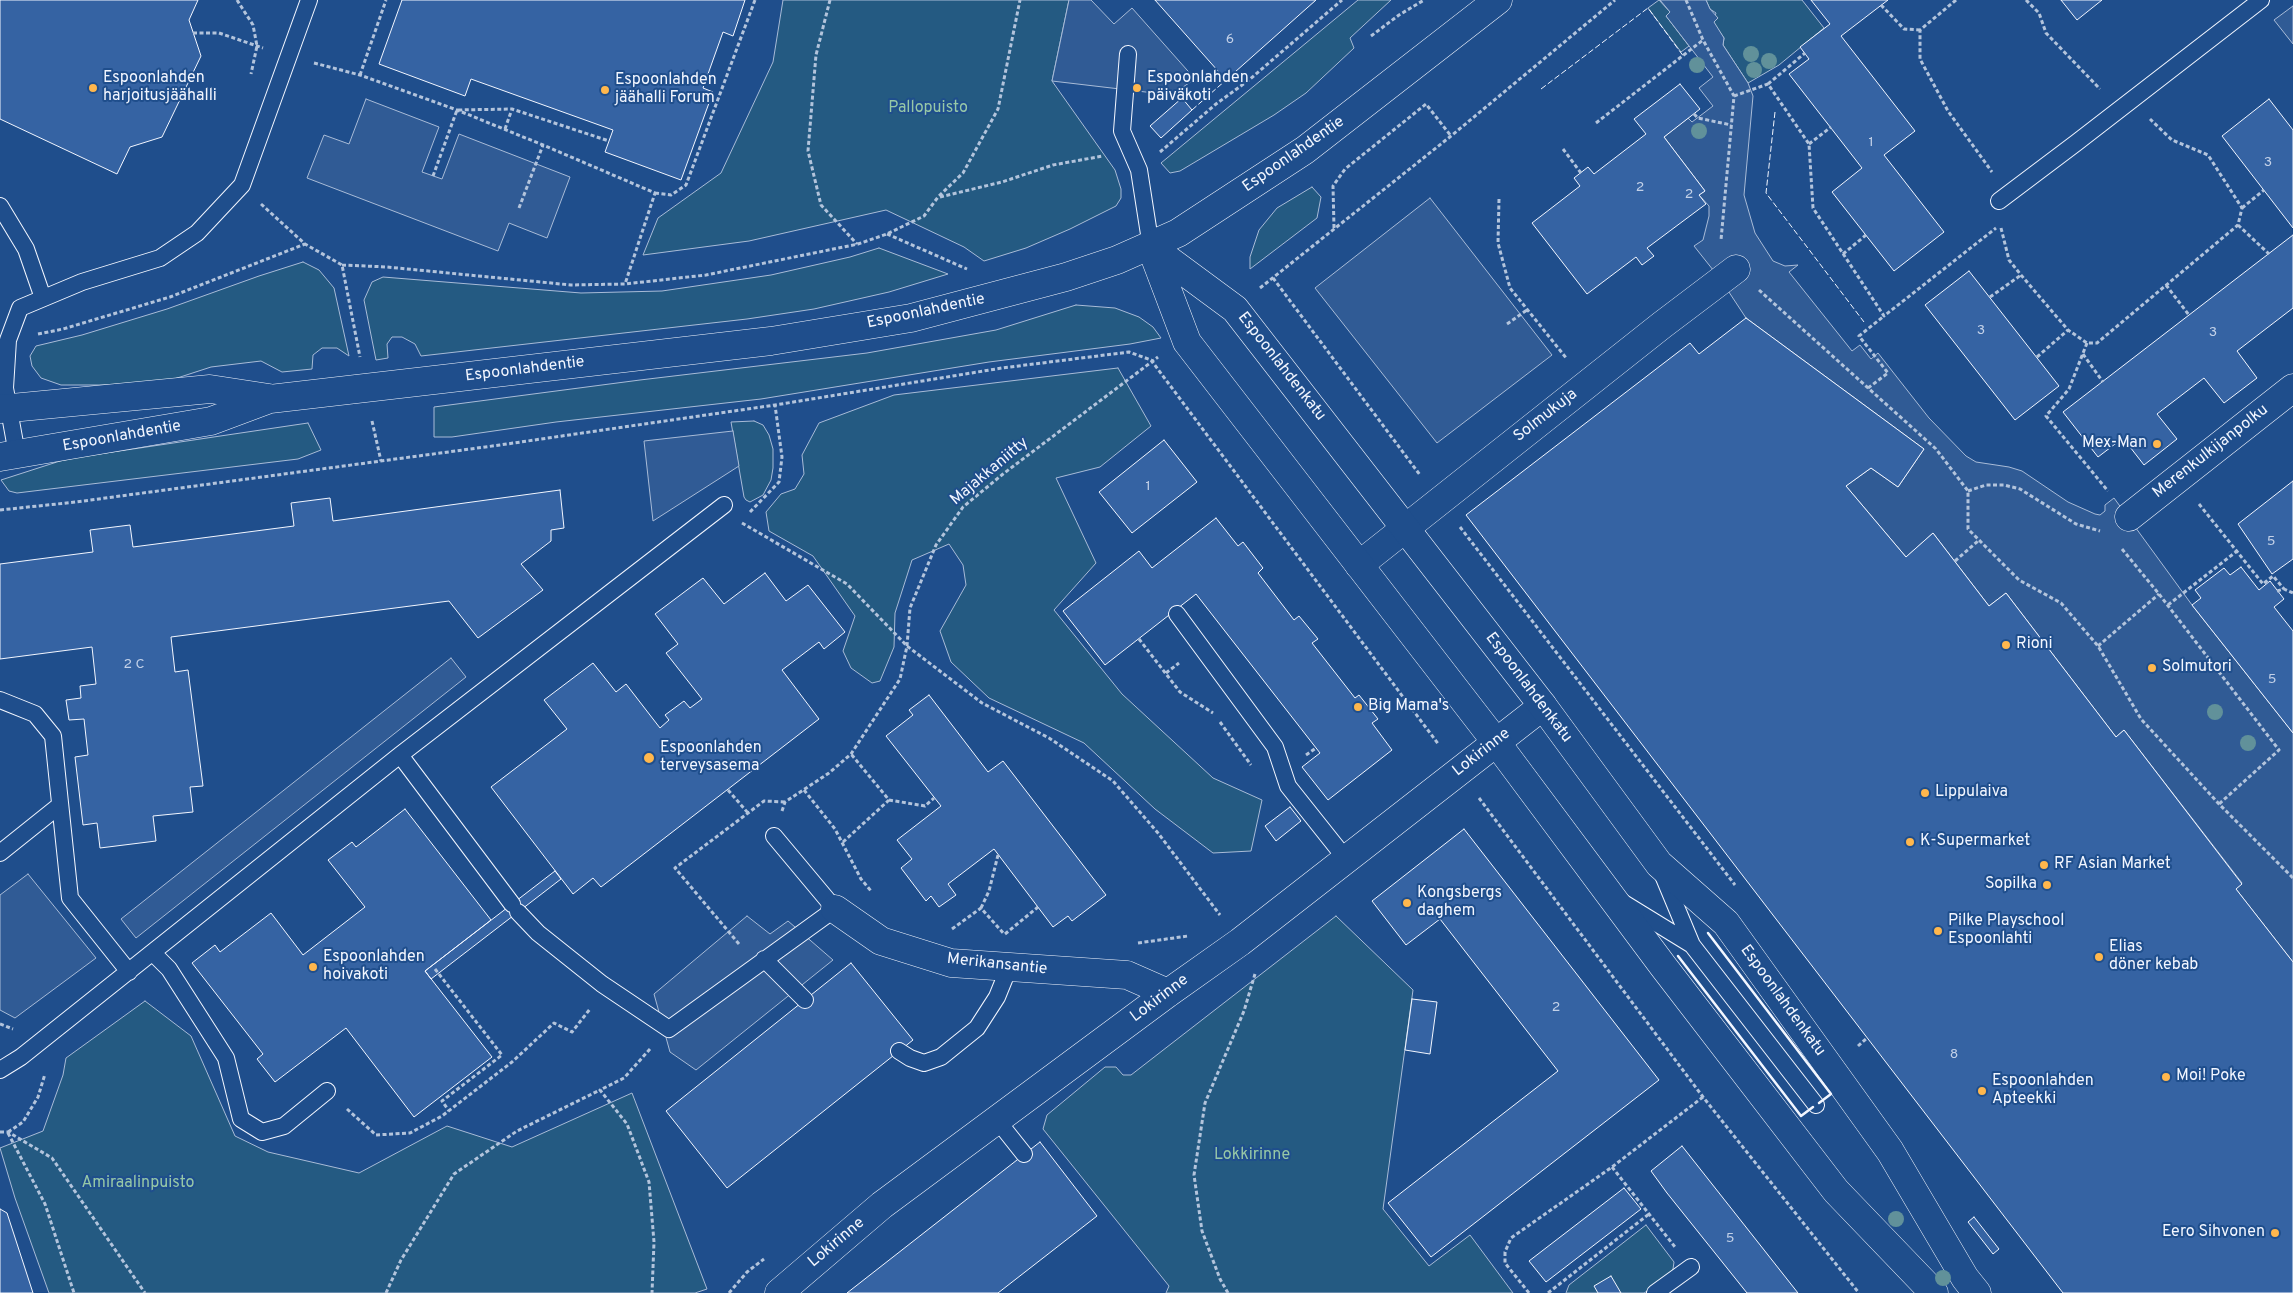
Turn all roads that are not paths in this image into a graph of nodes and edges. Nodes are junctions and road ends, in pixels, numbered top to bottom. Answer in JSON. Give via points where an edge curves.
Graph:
{"nodes":[{"id":1,"x":309,"y":0,"type":"edge"},
{"id":2,"x":1498,"y":0,"type":"edge"},
{"id":3,"x":2261,"y":0,"type":"edge"},
{"id":4,"x":1128,"y":54,"type":"dead end"},
{"id":5,"x":1999,"y":201,"type":"road end"},
{"id":6,"x":0,"y":206,"type":"edge"},
{"id":7,"x":1151,"y":246,"type":"junction"},
{"id":8,"x":1736,"y":269,"type":"road end"},
{"id":9,"x":43,"y":298,"type":"junction"},
{"id":10,"x":2293,"y":388,"type":"edge"},
{"id":11,"x":270,"y":398,"type":"junction"},
{"id":12,"x":4,"y":408,"type":"edge"},
{"id":13,"x":9,"y":456,"type":"edge"},
{"id":14,"x":724,"y":505,"type":"dead end"},
{"id":15,"x":2119,"y":525,"type":"road end"},
{"id":16,"x":1405,"y":528,"type":"junction"},
{"id":17,"x":1359,"y":565,"type":"junction"},
{"id":18,"x":1177,"y":614,"type":"dead end"},
{"id":19,"x":0,"y":700,"type":"edge"},
{"id":20,"x":1543,"y":706,"type":"junction"},
{"id":21,"x":1496,"y":742,"type":"junction"},
{"id":22,"x":400,"y":755,"type":"junction"},
{"id":23,"x":60,"y":806,"type":"junction"},
{"id":24,"x":774,"y":836,"type":"road end"},
{"id":25,"x":0,"y":853,"type":"edge"},
{"id":26,"x":1346,"y":859,"type":"junction"},
{"id":27,"x":1659,"y":864,"type":"junction"},
{"id":28,"x":1610,"y":894,"type":"junction"},
{"id":29,"x":835,"y":909,"type":"junction"},
{"id":30,"x":1692,"y":945,"type":"junction"},
{"id":31,"x":153,"y":952,"type":"junction"},
{"id":32,"x":1011,"y":953,"type":"junction"},
{"id":33,"x":760,"y":962,"type":"junction"},
{"id":34,"x":129,"y":972,"type":"junction"},
{"id":35,"x":1168,"y":992,"type":"junction"},
{"id":36,"x":805,"y":1000,"type":"dead end"},
{"id":37,"x":899,"y":1051,"type":"dead end"},
{"id":38,"x":0,"y":1070,"type":"edge"},
{"id":39,"x":327,"y":1091,"type":"road end"},
{"id":40,"x":1816,"y":1105,"type":"dead end"},
{"id":41,"x":997,"y":1120,"type":"junction"},
{"id":42,"x":1024,"y":1154,"type":"dead end"},
{"id":43,"x":1691,"y":1267,"type":"road end"},
{"id":44,"x":784,"y":1291,"type":"edge"},
{"id":45,"x":1655,"y":1293,"type":"edge"},
{"id":46,"x":1934,"y":1293,"type":"edge"},
{"id":47,"x":1977,"y":1293,"type":"edge"}],
"edges":[{"from":1,"to":9,"type":"lane","via":[[242,185],[197,233],[160,258],[82,282]]},
{"from":2,"to":7,"type":"main road","name":"Espoonlahdentie","via":[[1305,150],[1178,233]]},
{"from":3,"to":5,"type":"lane"},
{"from":4,"to":7,"type":"lane","via":[[1122,131],[1137,164]]},
{"from":6,"to":9,"type":"lane","via":[[26,249]]},
{"from":7,"to":11,"type":"main road","name":"Espoonlahdentie","via":[[1109,263],[1018,291],[911,318],[772,341]]},
{"from":7,"to":16,"type":"main road","name":"Espoonlahdenkatu","via":[[1235,309]]},
{"from":7,"to":17,"type":"main road","via":[[1187,342]]},
{"from":8,"to":16,"type":"main road","name":"Solmukuja"},
{"from":9,"to":12,"type":"lane","via":[[20,308],[8,340]]},
{"from":10,"to":15,"type":"main road","name":"Merenkulkijanpolku"},
{"from":11,"to":12,"type":"main road","name":"Espoonlahdentie","via":[[210,389]]},
{"from":11,"to":13,"type":"main road","name":"Espoonlahdentie","via":[[211,421]]},
{"from":12,"to":13,"type":"lane"},
{"from":14,"to":22,"type":"lane"},
{"from":16,"to":17,"type":"main road","name":"Solmukuja"},
{"from":16,"to":20,"type":"main road","name":"Espoonlahdenkatu"},
{"from":17,"to":21,"type":"main road"},
{"from":18,"to":26,"type":"lane","via":[[1275,747],[1288,786]]},
{"from":19,"to":23,"type":"lane","via":[[35,714],[53,736]]},
{"from":20,"to":21,"type":"main road","name":"Lokirinne"},
{"from":20,"to":27,"type":"main road","name":"Espoonlahdenkatu"},
{"from":21,"to":26,"type":"main road","name":"Lokirinne"},
{"from":21,"to":28,"type":"main road"},
{"from":22,"to":31,"type":"lane"},
{"from":22,"to":33,"type":"lane","via":[[515,908],[538,933],[602,984],[669,1029]]},
{"from":23,"to":25,"type":"lane"},
{"from":23,"to":34,"type":"lane","via":[[70,898]]},
{"from":24,"to":29,"type":"lane"},
{"from":26,"to":35,"type":"main road","name":"Lokirinne","via":[[1240,942]]},
{"from":27,"to":30,"type":"lane"},
{"from":27,"to":47,"type":"main road","name":"Espoonlahdenkatu","via":[[1726,923],[1890,1151]]},
{"from":28,"to":30,"type":"lane"},
{"from":28,"to":46,"type":"main road","via":[[1836,1191]]},
{"from":29,"to":32,"type":"main road","name":"Merikansantie","via":[[881,941],[951,963]]},
{"from":29,"to":33,"type":"lane"},
{"from":30,"to":40,"type":"lane"},
{"from":31,"to":34,"type":"lane"},
{"from":31,"to":39,"type":"lane","via":[[169,969],[226,1058],[241,1119],[262,1132],[284,1126]]},
{"from":32,"to":35,"type":"main road","name":"Merikansantie","via":[[1127,975]]},
{"from":32,"to":37,"type":"lane","via":[[998,997],[977,1028],[941,1057],[924,1063]]},
{"from":33,"to":36,"type":"lane"},
{"from":34,"to":38,"type":"lane"},
{"from":35,"to":41,"type":"main road","name":"Lokirinne"},
{"from":41,"to":42,"type":"lane"},
{"from":41,"to":44,"type":"main road","name":"Lokirinne","via":[[882,1205]]},
{"from":43,"to":45,"type":"lane"}]}
